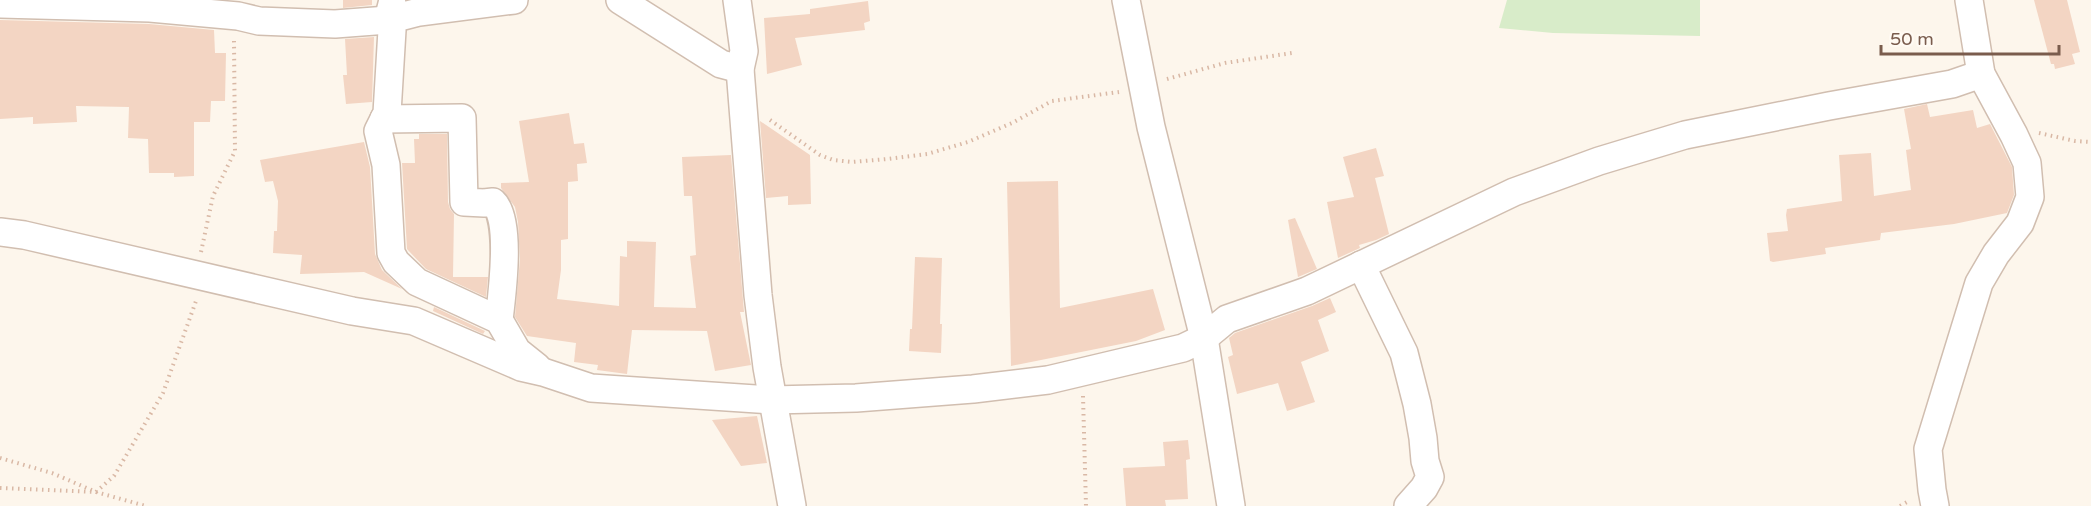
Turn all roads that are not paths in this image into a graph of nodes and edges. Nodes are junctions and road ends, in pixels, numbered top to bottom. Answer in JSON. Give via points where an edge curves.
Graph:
{"nodes":[{"id":1,"x":514,"y":0,"type":"edge"},
{"id":2,"x":620,"y":0,"type":"edge"},
{"id":3,"x":737,"y":0,"type":"edge"},
{"id":4,"x":1126,"y":0,"type":"edge"},
{"id":5,"x":1969,"y":0,"type":"edge"},
{"id":6,"x":0,"y":4,"type":"edge"},
{"id":7,"x":204,"y":7,"type":"edge"},
{"id":8,"x":391,"y":10,"type":"edge"},
{"id":9,"x":740,"y":69,"type":"junction"},
{"id":10,"x":1981,"y":74,"type":"junction"},
{"id":11,"x":384,"y":119,"type":"junction"},
{"id":12,"x":0,"y":232,"type":"edge"},
{"id":13,"x":1361,"y":265,"type":"junction"},
{"id":14,"x":499,"y":320,"type":"junction"},
{"id":15,"x":1204,"y":338,"type":"junction"},
{"id":16,"x":543,"y":372,"type":"junction"},
{"id":17,"x":772,"y":400,"type":"junction"},
{"id":18,"x":792,"y":506,"type":"edge"},
{"id":19,"x":1232,"y":506,"type":"edge"},
{"id":20,"x":1408,"y":506,"type":"edge"},
{"id":21,"x":1935,"y":506,"type":"edge"}],
"edges":[{"from":1,"to":8,"type":"street","via":[[419,12]]},
{"from":2,"to":9,"type":"street","via":[[721,64]]},
{"from":3,"to":9,"type":"street","via":[[744,51]]},
{"from":4,"to":15,"type":"street","via":[[1151,127]]},
{"from":5,"to":10,"type":"street"},
{"from":6,"to":7,"type":"street"},
{"from":7,"to":8,"type":"street","via":[[259,21],[335,24]]},
{"from":8,"to":11,"type":"street"},
{"from":9,"to":17,"type":"street","via":[[758,296]]},
{"from":10,"to":13,"type":"street","via":[[1952,84],[1685,135],[1599,161],[1514,192]]},
{"from":10,"to":21,"type":"street","via":[[2027,163],[2030,197],[2020,223],[1979,283],[1951,374],[1929,449]]},
{"from":11,"to":14,"type":"street","via":[[378,131],[386,165],[391,253],[396,262],[417,282]]},
{"from":11,"to":14,"type":"street","via":[[462,118],[464,202],[493,202],[501,218],[504,262]]},
{"from":12,"to":16,"type":"street","via":[[414,321],[521,367]]},
{"from":13,"to":15,"type":"street","via":[[1307,291],[1227,320]]},
{"from":13,"to":20,"type":"street","via":[[1404,353],[1424,438],[1430,477]]},
{"from":14,"to":16,"type":"street","via":[[517,351]]},
{"from":15,"to":17,"type":"street","via":[[1183,348],[1048,380],[856,398]]},
{"from":15,"to":19,"type":"street"},
{"from":16,"to":17,"type":"street","via":[[591,388]]},
{"from":17,"to":18,"type":"street"}]}
